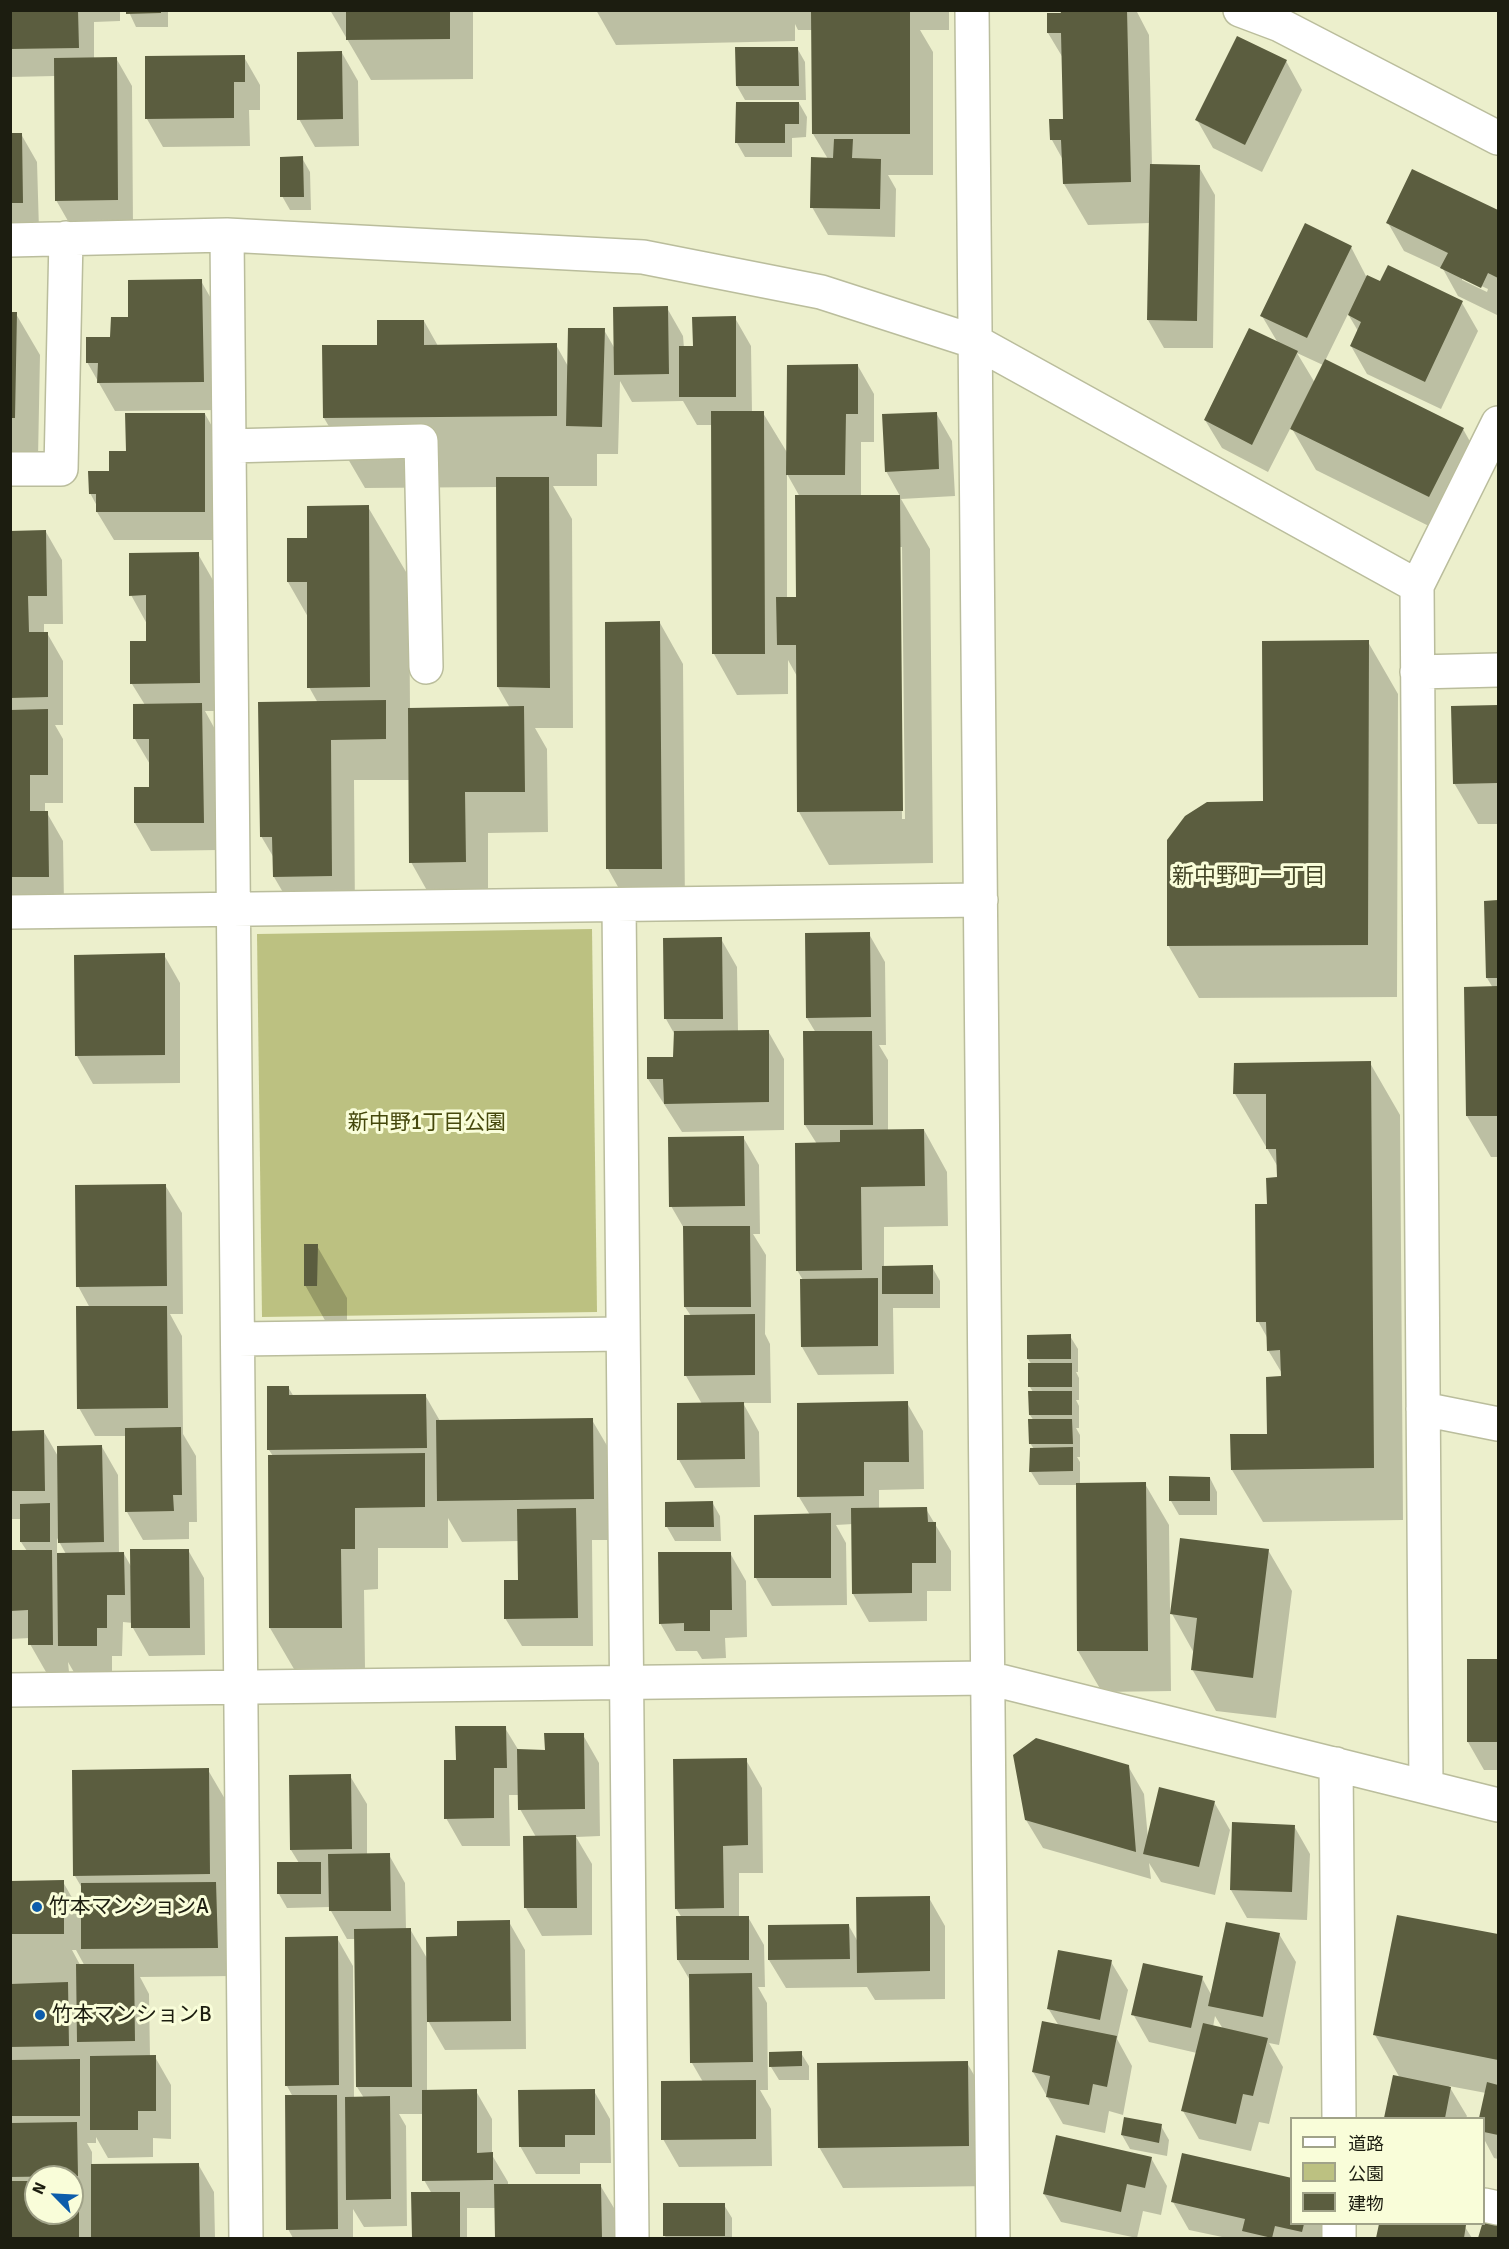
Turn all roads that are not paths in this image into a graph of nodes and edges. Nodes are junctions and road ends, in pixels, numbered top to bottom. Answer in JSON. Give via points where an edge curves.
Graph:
{"nodes":[{"id":1,"x":972,"y":10,"type":"edge"},
{"id":2,"x":1240,"y":10,"type":"edge"},
{"id":3,"x":1498,"y":138,"type":"edge"},
{"id":4,"x":227,"y":235,"type":"junction"},
{"id":5,"x":66,"y":238,"type":"junction"},
{"id":6,"x":10,"y":240,"type":"edge"},
{"id":7,"x":976,"y":342,"type":"junction"},
{"id":8,"x":1498,"y":423,"type":"edge"},
{"id":9,"x":229,"y":446,"type":"junction"},
{"id":10,"x":10,"y":469,"type":"edge"},
{"id":11,"x":1417,"y":586,"type":"junction"},
{"id":12,"x":426,"y":667,"type":"dead end"},
{"id":13,"x":1498,"y":670,"type":"edge"},
{"id":14,"x":1417,"y":672,"type":"junction"},
{"id":15,"x":981,"y":900,"type":"junction"},
{"id":16,"x":619,"y":904,"type":"junction"},
{"id":17,"x":233,"y":910,"type":"junction"},
{"id":18,"x":10,"y":912,"type":"edge"},
{"id":19,"x":623,"y":1334,"type":"junction"},
{"id":20,"x":238,"y":1339,"type":"junction"},
{"id":21,"x":1423,"y":1410,"type":"junction"},
{"id":22,"x":1498,"y":1424,"type":"edge"},
{"id":23,"x":988,"y":1678,"type":"junction"},
{"id":24,"x":626,"y":1682,"type":"junction"},
{"id":25,"x":241,"y":1687,"type":"junction"},
{"id":26,"x":10,"y":1690,"type":"edge"},
{"id":27,"x":1336,"y":1764,"type":"junction"},
{"id":28,"x":1426,"y":1787,"type":"junction"},
{"id":29,"x":1498,"y":1805,"type":"edge"},
{"id":30,"x":1339,"y":2117,"type":"edge"},
{"id":31,"x":246,"y":2238,"type":"edge"},
{"id":32,"x":632,"y":2238,"type":"edge"},
{"id":33,"x":993,"y":2238,"type":"edge"}],
"edges":[{"from":1,"to":7,"type":"street"},
{"from":2,"to":3,"type":"street","via":[[1281,26]]},
{"from":4,"to":5,"type":"street"},
{"from":4,"to":7,"type":"street","via":[[643,257],[821,292]]},
{"from":4,"to":9,"type":"street"},
{"from":5,"to":6,"type":"street"},
{"from":5,"to":10,"type":"street","via":[[61,470]]},
{"from":7,"to":11,"type":"street"},
{"from":7,"to":15,"type":"street"},
{"from":8,"to":11,"type":"street"},
{"from":9,"to":12,"type":"street","via":[[421,441]]},
{"from":9,"to":17,"type":"street"},
{"from":11,"to":14,"type":"street"},
{"from":13,"to":14,"type":"street"},
{"from":14,"to":21,"type":"street"},
{"from":15,"to":16,"type":"street"},
{"from":15,"to":23,"type":"street"},
{"from":16,"to":17,"type":"street"},
{"from":16,"to":19,"type":"street"},
{"from":17,"to":18,"type":"street"},
{"from":17,"to":20,"type":"street"},
{"from":19,"to":20,"type":"street"},
{"from":19,"to":24,"type":"street"},
{"from":20,"to":25,"type":"street"},
{"from":21,"to":22,"type":"street"},
{"from":21,"to":28,"type":"street"},
{"from":23,"to":24,"type":"street"},
{"from":23,"to":27,"type":"street"},
{"from":23,"to":33,"type":"street"},
{"from":24,"to":25,"type":"street"},
{"from":24,"to":32,"type":"street"},
{"from":25,"to":26,"type":"street"},
{"from":25,"to":31,"type":"street"},
{"from":27,"to":28,"type":"street"},
{"from":27,"to":30,"type":"street"},
{"from":28,"to":29,"type":"street"}]}
